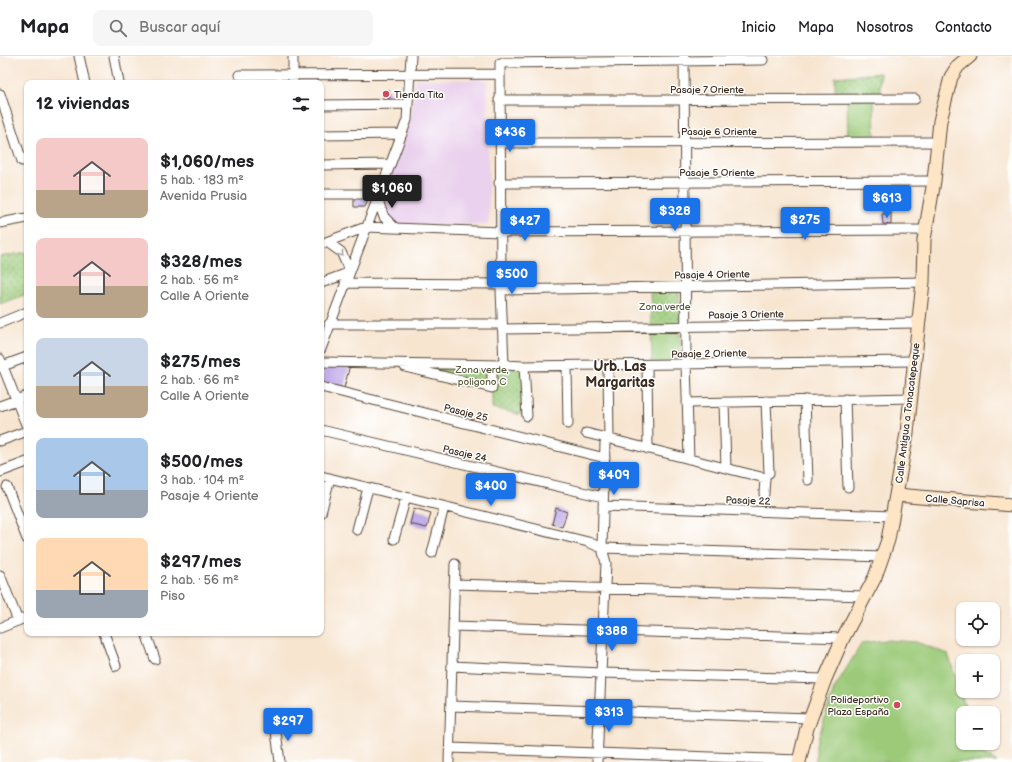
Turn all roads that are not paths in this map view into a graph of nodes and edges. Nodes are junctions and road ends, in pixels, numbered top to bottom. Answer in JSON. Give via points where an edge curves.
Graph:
{"nodes":[{"id":1,"x":79,"y":56,"type":"edge"},
{"id":2,"x":114,"y":56,"type":"edge"},
{"id":3,"x":293,"y":56,"type":"edge"},
{"id":4,"x":410,"y":56,"type":"edge"},
{"id":5,"x":970,"y":56,"type":"edge"},
{"id":6,"x":684,"y":58,"type":"edge"},
{"id":7,"x":500,"y":60,"type":"edge"},
{"id":8,"x":763,"y":60,"type":"dead end"},
{"id":9,"x":411,"y":74,"type":"junction"},
{"id":10,"x":499,"y":74,"type":"junction"},
{"id":11,"x":239,"y":75,"type":"dead end"},
{"id":12,"x":293,"y":79,"type":"edge"},
{"id":13,"x":84,"y":80,"type":"edge"},
{"id":14,"x":118,"y":80,"type":"edge"},
{"id":15,"x":0,"y":94,"type":"edge"},
{"id":16,"x":915,"y":99,"type":"dead end"},
{"id":17,"x":499,"y":100,"type":"junction"},
{"id":18,"x":685,"y":100,"type":"junction"},
{"id":19,"x":408,"y":104,"type":"junction"},
{"id":20,"x":324,"y":105,"type":"edge"},
{"id":21,"x":402,"y":134,"type":"junction"},
{"id":22,"x":324,"y":135,"type":"edge"},
{"id":23,"x":685,"y":142,"type":"junction"},
{"id":24,"x":938,"y":142,"type":"junction"},
{"id":25,"x":500,"y":143,"type":"junction"},
{"id":26,"x":22,"y":161,"type":"dead end"},
{"id":27,"x":390,"y":164,"type":"junction"},
{"id":28,"x":324,"y":165,"type":"edge"},
{"id":29,"x":934,"y":181,"type":"junction"},
{"id":30,"x":499,"y":183,"type":"junction"},
{"id":31,"x":685,"y":183,"type":"junction"},
{"id":32,"x":324,"y":194,"type":"edge"},
{"id":33,"x":378,"y":196,"type":"junction"},
{"id":34,"x":24,"y":219,"type":"edge"},
{"id":35,"x":0,"y":223,"type":"edge"},
{"id":36,"x":366,"y":227,"type":"junction"},
{"id":37,"x":395,"y":228,"type":"junction"},
{"id":38,"x":925,"y":230,"type":"junction"},
{"id":39,"x":685,"y":231,"type":"junction"},
{"id":40,"x":501,"y":232,"type":"junction"},
{"id":41,"x":324,"y":243,"type":"edge"},
{"id":42,"x":349,"y":272,"type":"junction"},
{"id":43,"x":324,"y":282,"type":"edge"},
{"id":44,"x":345,"y":282,"type":"junction"},
{"id":45,"x":922,"y":282,"type":"junction"},
{"id":46,"x":685,"y":286,"type":"junction"},
{"id":47,"x":501,"y":287,"type":"junction"},
{"id":48,"x":24,"y":313,"type":"edge"},
{"id":49,"x":0,"y":322,"type":"edge"},
{"id":50,"x":327,"y":322,"type":"edge"},
{"id":51,"x":918,"y":323,"type":"junction"},
{"id":52,"x":686,"y":326,"type":"junction"},
{"id":53,"x":502,"y":327,"type":"junction"},
{"id":54,"x":324,"y":336,"type":"edge"},
{"id":55,"x":24,"y":358,"type":"edge"},
{"id":56,"x":914,"y":361,"type":"junction"},
{"id":57,"x":324,"y":362,"type":"edge"},
{"id":58,"x":504,"y":362,"type":"junction"},
{"id":59,"x":388,"y":363,"type":"junction"},
{"id":60,"x":1,"y":364,"type":"edge"},
{"id":61,"x":686,"y":364,"type":"junction"},
{"id":62,"x":492,"y":365,"type":"junction"},
{"id":63,"x":608,"y":365,"type":"junction"},
{"id":64,"x":647,"y":365,"type":"junction"},
{"id":65,"x":524,"y":366,"type":"junction"},
{"id":66,"x":567,"y":366,"type":"junction"},
{"id":67,"x":324,"y":388,"type":"edge"},
{"id":68,"x":24,"y":397,"type":"edge"},
{"id":69,"x":911,"y":398,"type":"junction"},
{"id":70,"x":16,"y":400,"type":"junction"},
{"id":71,"x":805,"y":400,"type":"junction"},
{"id":72,"x":845,"y":400,"type":"junction"},
{"id":73,"x":766,"y":401,"type":"junction"},
{"id":74,"x":724,"y":402,"type":"junction"},
{"id":75,"x":687,"y":404,"type":"junction"},
{"id":76,"x":0,"y":406,"type":"edge"},
{"id":77,"x":527,"y":416,"type":"dead end"},
{"id":78,"x":24,"y":420,"type":"edge"},
{"id":79,"x":568,"y":424,"type":"dead end"},
{"id":80,"x":324,"y":431,"type":"edge"},
{"id":81,"x":24,"y":432,"type":"edge"},
{"id":82,"x":586,"y":433,"type":"dead end"},
{"id":83,"x":0,"y":441,"type":"edge"},
{"id":84,"x":607,"y":441,"type":"junction"},
{"id":85,"x":648,"y":449,"type":"junction"},
{"id":86,"x":605,"y":458,"type":"junction"},
{"id":87,"x":689,"y":459,"type":"junction"},
{"id":88,"x":24,"y":463,"type":"edge"},
{"id":89,"x":726,"y":468,"type":"junction"},
{"id":90,"x":0,"y":472,"type":"edge"},
{"id":91,"x":769,"y":473,"type":"dead end"},
{"id":92,"x":325,"y":477,"type":"edge"},
{"id":93,"x":808,"y":480,"type":"dead end"},
{"id":94,"x":7,"y":487,"type":"dead end"},
{"id":95,"x":848,"y":487,"type":"dead end"},
{"id":96,"x":368,"y":488,"type":"junction"},
{"id":97,"x":764,"y":494,"type":"dead end"},
{"id":98,"x":897,"y":495,"type":"junction"},
{"id":99,"x":406,"y":497,"type":"junction"},
{"id":100,"x":603,"y":501,"type":"junction"},
{"id":101,"x":1006,"y":504,"type":"edge"},
{"id":102,"x":444,"y":506,"type":"junction"},
{"id":103,"x":892,"y":516,"type":"junction"},
{"id":104,"x":357,"y":530,"type":"dead end"},
{"id":105,"x":24,"y":531,"type":"edge"},
{"id":106,"x":394,"y":539,"type":"dead end"},
{"id":107,"x":602,"y":548,"type":"junction"},
{"id":108,"x":432,"y":552,"type":"dead end"},
{"id":109,"x":883,"y":557,"type":"junction"},
{"id":110,"x":455,"y":564,"type":"dead end"},
{"id":111,"x":0,"y":575,"type":"edge"},
{"id":112,"x":454,"y":584,"type":"junction"},
{"id":113,"x":604,"y":589,"type":"junction"},
{"id":114,"x":865,"y":596,"type":"junction"},
{"id":115,"x":24,"y":618,"type":"edge"},
{"id":116,"x":18,"y":621,"type":"junction"},
{"id":117,"x":453,"y":626,"type":"junction"},
{"id":118,"x":0,"y":628,"type":"edge"},
{"id":119,"x":603,"y":630,"type":"junction"},
{"id":120,"x":105,"y":636,"type":"edge"},
{"id":121,"x":147,"y":636,"type":"edge"},
{"id":122,"x":843,"y":638,"type":"junction"},
{"id":123,"x":156,"y":659,"type":"dead end"},
{"id":124,"x":116,"y":666,"type":"dead end"},
{"id":125,"x":452,"y":666,"type":"junction"},
{"id":126,"x":601,"y":673,"type":"junction"},
{"id":127,"x":825,"y":679,"type":"junction"},
{"id":128,"x":451,"y":706,"type":"junction"},
{"id":129,"x":599,"y":712,"type":"junction"},
{"id":130,"x":810,"y":718,"type":"junction"},
{"id":131,"x":275,"y":724,"type":"dead end"},
{"id":132,"x":450,"y":748,"type":"junction"},
{"id":133,"x":597,"y":758,"type":"edge"},
{"id":134,"x":799,"y":761,"type":"edge"},
{"id":135,"x":280,"y":762,"type":"edge"},
{"id":136,"x":449,"y":762,"type":"edge"}],
"edges":[{"from":1,"to":13,"type":"street"},
{"from":2,"to":14,"type":"street"},
{"from":3,"to":12,"type":"street"},
{"from":4,"to":9,"type":"street"},
{"from":5,"to":24,"type":"street","name":"Calle Antigua a Tonacatepeque","via":[[958,66],[949,81]]},
{"from":6,"to":7,"type":"street"},
{"from":6,"to":8,"type":"street"},
{"from":6,"to":18,"type":"street"},
{"from":7,"to":10,"type":"street"},
{"from":9,"to":10,"type":"street"},
{"from":9,"to":12,"type":"street"},
{"from":9,"to":19,"type":"street"},
{"from":10,"to":17,"type":"street"},
{"from":11,"to":12,"type":"street"},
{"from":15,"to":26,"type":"street"},
{"from":16,"to":18,"type":"street","name":"Pasaje 7 Oriente"},
{"from":17,"to":18,"type":"street","name":"Pasaje 7 Oriente"},
{"from":17,"to":25,"type":"street"},
{"from":18,"to":23,"type":"street"},
{"from":19,"to":20,"type":"street"},
{"from":19,"to":21,"type":"street","via":[[407,120]]},
{"from":21,"to":22,"type":"street"},
{"from":21,"to":27,"type":"street"},
{"from":23,"to":24,"type":"street","name":"Pasaje 6 Oriente"},
{"from":23,"to":25,"type":"street","name":"Pasaje 6 Oriente"},
{"from":23,"to":31,"type":"street"},
{"from":24,"to":29,"type":"street","name":"Calle Antigua a Tonacatepeque"},
{"from":25,"to":30,"type":"street"},
{"from":27,"to":28,"type":"street"},
{"from":27,"to":33,"type":"street"},
{"from":29,"to":31,"type":"street","name":"Pasaje 5 Oriente"},
{"from":29,"to":38,"type":"street","name":"Calle Antigua a Tonacatepeque"},
{"from":30,"to":31,"type":"street","name":"Pasaje 5 Oriente"},
{"from":30,"to":40,"type":"street"},
{"from":31,"to":39,"type":"street"},
{"from":32,"to":33,"type":"street"},
{"from":33,"to":36,"type":"street"},
{"from":33,"to":37,"type":"street","via":[[384,217]]},
{"from":34,"to":35,"type":"street"},
{"from":36,"to":37,"type":"street"},
{"from":36,"to":41,"type":"street"},
{"from":36,"to":42,"type":"street"},
{"from":37,"to":40,"type":"street"},
{"from":38,"to":39,"type":"street"},
{"from":38,"to":45,"type":"street","name":"Calle Antigua a Tonacatepeque"},
{"from":39,"to":40,"type":"street"},
{"from":39,"to":46,"type":"street"},
{"from":40,"to":47,"type":"street"},
{"from":41,"to":42,"type":"street","one_way":true,"via":[[341,252]]},
{"from":42,"to":43,"type":"street"},
{"from":42,"to":44,"type":"street"},
{"from":44,"to":47,"type":"street","name":"Pasaje 4 Oriente"},
{"from":44,"to":50,"type":"street"},
{"from":45,"to":46,"type":"street","name":"Pasaje 4 Oriente"},
{"from":45,"to":51,"type":"street","name":"Calle Antigua a Tonacatepeque"},
{"from":46,"to":47,"type":"street","name":"Pasaje 4 Oriente"},
{"from":46,"to":52,"type":"street"},
{"from":47,"to":53,"type":"street"},
{"from":48,"to":49,"type":"street"},
{"from":50,"to":53,"type":"street","name":"Pasaje 3 Oriente"},
{"from":50,"to":54,"type":"street"},
{"from":51,"to":52,"type":"street","name":"Pasaje 3 Oriente"},
{"from":51,"to":56,"type":"street","name":"Calle Antigua a Tonacatepeque"},
{"from":52,"to":53,"type":"street","name":"Pasaje 3 Oriente"},
{"from":52,"to":61,"type":"street"},
{"from":53,"to":58,"type":"street"},
{"from":55,"to":60,"type":"street"},
{"from":56,"to":61,"type":"street","name":"Pasaje 2 Oriente"},
{"from":56,"to":69,"type":"street","name":"Calle Antigua a Tonacatepeque"},
{"from":57,"to":59,"type":"street","name":"Pasaje 2 Oriente"},
{"from":58,"to":62,"type":"street","name":"Pasaje 2 Oriente"},
{"from":58,"to":65,"type":"street","name":"Pasaje 2 Oriente"},
{"from":59,"to":62,"type":"street","name":"Pasaje 2 Oriente"},
{"from":59,"to":62,"type":"street","via":[[492,388]]},
{"from":60,"to":70,"type":"street"},
{"from":61,"to":64,"type":"street","name":"Pasaje 2 Oriente"},
{"from":61,"to":75,"type":"street"},
{"from":63,"to":64,"type":"street","name":"Pasaje 2 Oriente"},
{"from":63,"to":66,"type":"street","name":"Pasaje 2 Oriente"},
{"from":63,"to":84,"type":"street"},
{"from":64,"to":85,"type":"street"},
{"from":65,"to":66,"type":"street","name":"Pasaje 2 Oriente"},
{"from":65,"to":77,"type":"street"},
{"from":66,"to":79,"type":"street"},
{"from":67,"to":86,"type":"street","name":"Pasaje 25"},
{"from":68,"to":70,"type":"street"},
{"from":69,"to":72,"type":"street"},
{"from":69,"to":98,"type":"street","name":"Calle Antigua a Tonacatepeque"},
{"from":70,"to":76,"type":"street"},
{"from":70,"to":78,"type":"street"},
{"from":71,"to":72,"type":"street"},
{"from":71,"to":73,"type":"street"},
{"from":71,"to":93,"type":"street"},
{"from":72,"to":95,"type":"street"},
{"from":73,"to":74,"type":"street"},
{"from":73,"to":91,"type":"street"},
{"from":74,"to":75,"type":"street"},
{"from":74,"to":89,"type":"street"},
{"from":75,"to":87,"type":"street"},
{"from":80,"to":100,"type":"street","name":"Pasaje 24"},
{"from":81,"to":83,"type":"street"},
{"from":82,"to":84,"type":"street"},
{"from":84,"to":85,"type":"street"},
{"from":84,"to":86,"type":"street"},
{"from":85,"to":87,"type":"street"},
{"from":86,"to":100,"type":"street"},
{"from":87,"to":89,"type":"street"},
{"from":88,"to":90,"type":"street"},
{"from":89,"to":97,"type":"street","via":[[765,478]]},
{"from":92,"to":96,"type":"street"},
{"from":94,"to":105,"type":"street"},
{"from":96,"to":99,"type":"street"},
{"from":96,"to":104,"type":"street"},
{"from":98,"to":101,"type":"street","name":"Calle Saprisa"},
{"from":98,"to":103,"type":"street","name":"Calle Antigua a Tonacatepeque"},
{"from":99,"to":102,"type":"street"},
{"from":99,"to":106,"type":"street"},
{"from":100,"to":103,"type":"street","name":"Pasaje 22"},
{"from":100,"to":107,"type":"street"},
{"from":102,"to":107,"type":"street","via":[[588,542]]},
{"from":102,"to":108,"type":"street"},
{"from":103,"to":109,"type":"street","name":"Calle Antigua a Tonacatepeque"},
{"from":107,"to":109,"type":"street"},
{"from":107,"to":113,"type":"street","via":[[606,563]]},
{"from":109,"to":114,"type":"street","name":"Calle Antigua a Tonacatepeque"},
{"from":110,"to":112,"type":"street"},
{"from":111,"to":116,"type":"street"},
{"from":112,"to":113,"type":"street"},
{"from":112,"to":117,"type":"street"},
{"from":113,"to":114,"type":"street"},
{"from":113,"to":119,"type":"street"},
{"from":114,"to":122,"type":"street","name":"Calle Antigua a Tonacatepeque"},
{"from":115,"to":116,"type":"street"},
{"from":116,"to":118,"type":"street"},
{"from":117,"to":119,"type":"street"},
{"from":117,"to":125,"type":"street"},
{"from":119,"to":122,"type":"street"},
{"from":119,"to":126,"type":"street"},
{"from":120,"to":124,"type":"street"},
{"from":121,"to":123,"type":"street"},
{"from":122,"to":127,"type":"street","name":"Calle Antigua a Tonacatepeque"},
{"from":125,"to":126,"type":"street"},
{"from":125,"to":128,"type":"street"},
{"from":126,"to":127,"type":"street"},
{"from":126,"to":129,"type":"street"},
{"from":127,"to":130,"type":"street","name":"Calle Antigua a Tonacatepeque"},
{"from":128,"to":129,"type":"street"},
{"from":128,"to":132,"type":"street"},
{"from":129,"to":130,"type":"street"},
{"from":129,"to":133,"type":"street"},
{"from":130,"to":134,"type":"street","name":"Calle Antigua a Tonacatepeque"},
{"from":131,"to":135,"type":"street"},
{"from":132,"to":133,"type":"street"},
{"from":132,"to":136,"type":"street"},
{"from":133,"to":134,"type":"street"}]}
